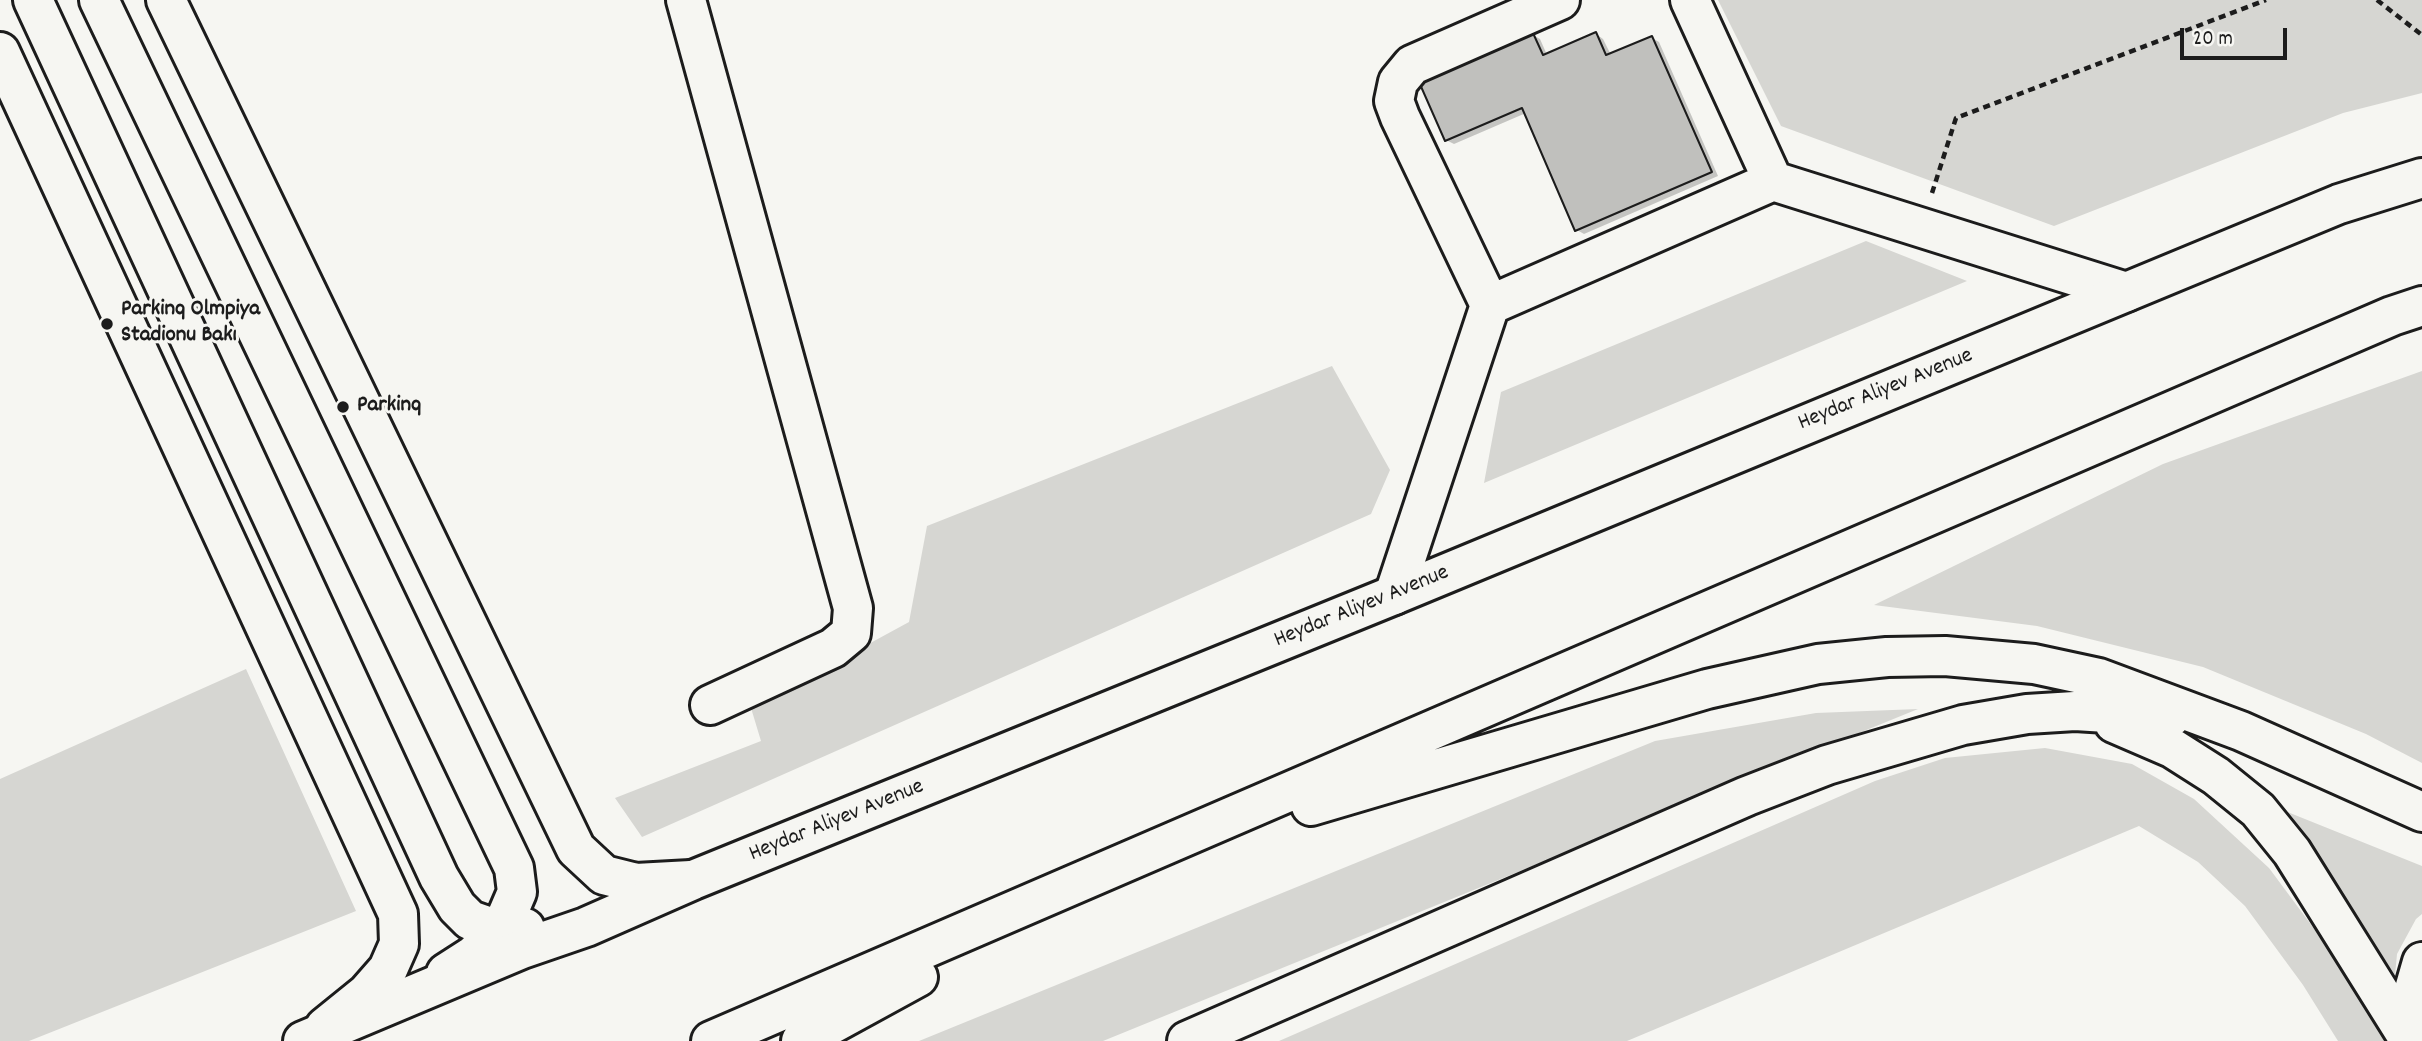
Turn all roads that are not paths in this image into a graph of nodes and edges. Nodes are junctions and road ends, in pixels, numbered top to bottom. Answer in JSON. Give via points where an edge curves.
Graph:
{"nodes":[{"id":1,"x":33,"y":0,"type":"edge"},
{"id":2,"x":99,"y":0,"type":"edge"},
{"id":3,"x":166,"y":0,"type":"edge"},
{"id":4,"x":686,"y":0,"type":"edge"},
{"id":5,"x":1560,"y":0,"type":"edge"},
{"id":6,"x":1690,"y":0,"type":"edge"},
{"id":7,"x":0,"y":52,"type":"edge"},
{"id":8,"x":2422,"y":178,"type":"edge"},
{"id":9,"x":1773,"y":181,"type":"junction"},
{"id":10,"x":2126,"y":292,"type":"junction"},
{"id":11,"x":1490,"y":304,"type":"junction"},
{"id":12,"x":2422,"y":306,"type":"edge"},
{"id":13,"x":1394,"y":595,"type":"junction"},
{"id":14,"x":710,"y":705,"type":"dead end"},
{"id":15,"x":2074,"y":711,"type":"junction"},
{"id":16,"x":2241,"y":731,"type":"junction"},
{"id":17,"x":2422,"y":812,"type":"edge"},
{"id":18,"x":1137,"y":858,"type":"junction"},
{"id":19,"x":693,"y":880,"type":"junction"},
{"id":20,"x":502,"y":927,"type":"junction"},
{"id":21,"x":586,"y":927,"type":"junction"},
{"id":22,"x":2422,"y":962,"type":"edge"},
{"id":23,"x":411,"y":994,"type":"junction"},
{"id":24,"x":308,"y":1039,"type":"edge"},
{"id":25,"x":711,"y":1041,"type":"edge"},
{"id":26,"x":801,"y":1041,"type":"edge"},
{"id":27,"x":1187,"y":1041,"type":"edge"},
{"id":28,"x":2410,"y":1041,"type":"edge"},
{"id":29,"x":2416,"y":1041,"type":"edge"}],
"edges":[{"from":1,"to":20,"type":"main road","via":[[439,877],[457,908],[470,920]]},
{"from":2,"to":20,"type":"main road","via":[[514,868],[517,891]]},
{"from":3,"to":19,"type":"main road","via":[[576,849],[604,875],[636,883]]},
{"from":4,"to":14,"type":"main road","via":[[853,608],[851,634],[834,648]]},
{"from":5,"to":11,"type":"main road","via":[[1412,65],[1398,82],[1394,101],[1400,117]]},
{"from":6,"to":9,"type":"main road"},
{"from":7,"to":24,"type":"main road","via":[[398,914],[399,944],[388,969],[367,993]]},
{"from":8,"to":10,"type":"main road","name":"Heydar Aliyev Avenue","via":[[2339,204]]},
{"from":9,"to":10,"type":"main road"},
{"from":9,"to":11,"type":"main road"},
{"from":10,"to":13,"type":"main road","name":"Heydar Aliyev Avenue"},
{"from":11,"to":13,"type":"main road"},
{"from":12,"to":18,"type":"main road"},
{"from":13,"to":19,"type":"main road","name":"Heydar Aliyev Avenue"},
{"from":15,"to":16,"type":"main road","via":[[2177,718]]},
{"from":15,"to":27,"type":"main road","via":[[1963,725],[1827,765]]},
{"from":15,"to":28,"type":"main road","via":[[2120,724],[2172,748],[2258,810],[2292,852]]},
{"from":16,"to":17,"type":"main road"},
{"from":16,"to":18,"type":"main road","via":[[2099,678],[2034,664],[1945,656],[1818,664],[1589,723]]},
{"from":18,"to":25,"type":"main road"},
{"from":18,"to":26,"type":"main road"},
{"from":19,"to":21,"type":"main road","name":"Heydar Aliyev Avenue"},
{"from":20,"to":21,"type":"main road"},
{"from":20,"to":23,"type":"main road","via":[[474,955]]},
{"from":21,"to":23,"type":"main road","name":"Heydar Aliyev Avenue"},
{"from":22,"to":29,"type":"main road","via":[[2411,1000]]},
{"from":23,"to":24,"type":"main road","name":"Heydar Aliyev Avenue"}]}
